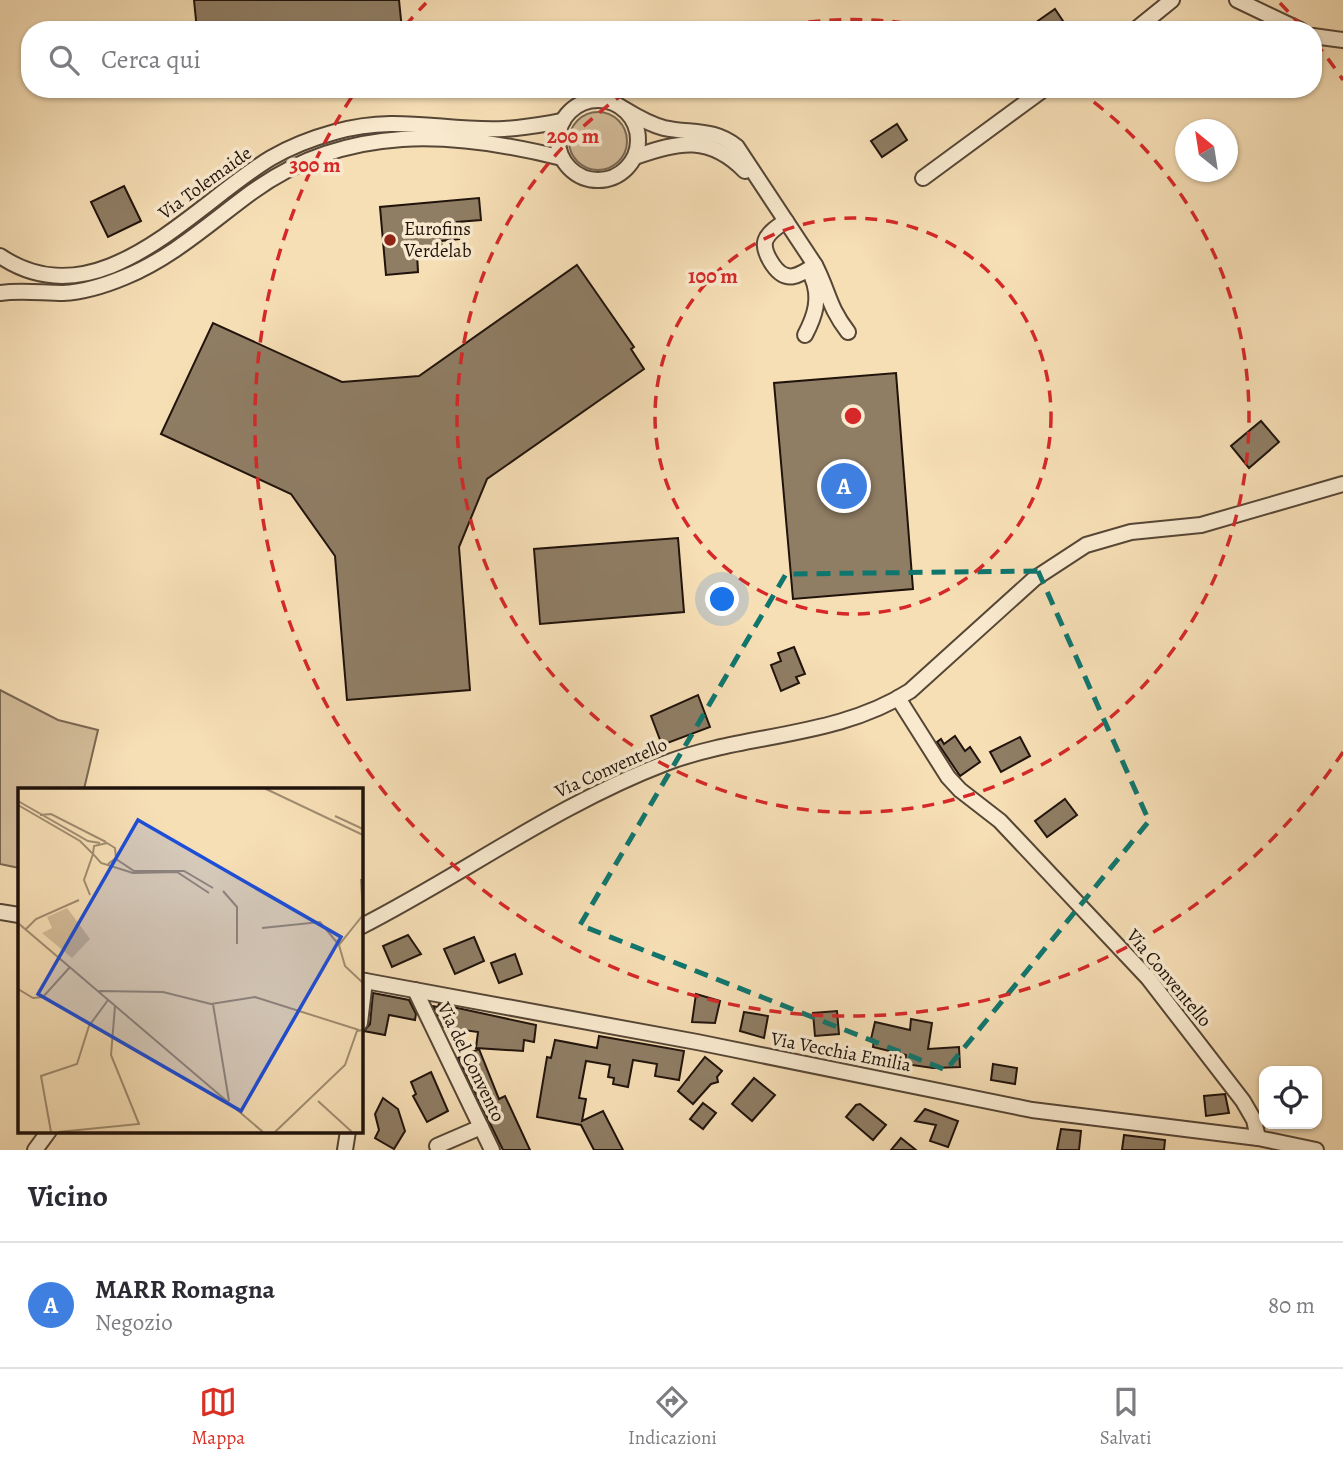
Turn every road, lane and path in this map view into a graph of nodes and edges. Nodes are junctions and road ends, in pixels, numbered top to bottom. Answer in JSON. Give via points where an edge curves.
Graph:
{"nodes":[{"id":1,"x":1172,"y":0,"type":"edge"},
{"id":2,"x":1237,"y":0,"type":"edge"},
{"id":3,"x":1146,"y":21,"type":"edge"},
{"id":4,"x":1281,"y":21,"type":"edge"},
{"id":5,"x":1322,"y":37,"type":"edge"},
{"id":6,"x":1343,"y":40,"type":"edge"},
{"id":7,"x":1032,"y":98,"type":"edge"},
{"id":8,"x":624,"y":109,"type":"junction"},
{"id":9,"x":563,"y":121,"type":"junction"},
{"id":10,"x":635,"y":157,"type":"junction"},
{"id":11,"x":562,"y":158,"type":"junction"},
{"id":12,"x":923,"y":178,"type":"dead end"},
{"id":13,"x":783,"y":223,"type":"junction"},
{"id":14,"x":0,"y":257,"type":"edge"},
{"id":15,"x":812,"y":267,"type":"junction"},
{"id":16,"x":0,"y":293,"type":"edge"},
{"id":17,"x":848,"y":332,"type":"dead end"},
{"id":18,"x":805,"y":335,"type":"dead end"},
{"id":19,"x":1343,"y":484,"type":"edge"},
{"id":20,"x":898,"y":698,"type":"junction"},
{"id":21,"x":0,"y":912,"type":"edge"},
{"id":22,"x":18,"y":915,"type":"edge"},
{"id":23,"x":362,"y":926,"type":"edge"},
{"id":24,"x":363,"y":981,"type":"edge"},
{"id":25,"x":415,"y":990,"type":"junction"},
{"id":26,"x":481,"y":1126,"type":"junction"},
{"id":27,"x":48,"y":1132,"type":"edge"},
{"id":28,"x":348,"y":1132,"type":"edge"},
{"id":29,"x":1258,"y":1138,"type":"junction"},
{"id":30,"x":437,"y":1146,"type":"dead end"},
{"id":31,"x":35,"y":1150,"type":"edge"},
{"id":32,"x":345,"y":1150,"type":"edge"},
{"id":33,"x":492,"y":1150,"type":"edge"},
{"id":34,"x":1316,"y":1150,"type":"edge"}],
"edges":[{"from":1,"to":3,"type":"street"},
{"from":2,"to":4,"type":"street"},
{"from":5,"to":6,"type":"street"},
{"from":7,"to":12,"type":"street"},
{"from":8,"to":9,"type":"street","name":"Via Tolemaide","via":[[591,101],[573,109]]},
{"from":8,"to":10,"type":"street","via":[[638,131]]},
{"from":8,"to":13,"type":"street","name":"Via Tolemaide","via":[[662,127],[708,131],[726,138],[737,147]]},
{"from":9,"to":11,"type":"street","via":[[559,133]]},
{"from":9,"to":14,"type":"street","name":"Via Tolemaide","via":[[503,129],[372,122],[333,132],[272,158],[148,249],[121,263],[84,274],[44,274]]},
{"from":10,"to":11,"type":"street","name":"Via Tolemaide","via":[[617,176],[592,180],[569,169]]},
{"from":10,"to":13,"type":"street","via":[[688,144],[713,146],[729,154],[745,171]]},
{"from":11,"to":16,"type":"street","name":"Via Tolemaide","via":[[498,142],[413,137],[343,147],[278,174],[175,250],[126,277],[66,293]]},
{"from":13,"to":15,"type":"street"},
{"from":13,"to":15,"type":"street","via":[[763,244],[779,274],[786,278]]},
{"from":15,"to":17,"type":"street"},
{"from":15,"to":18,"type":"street","via":[[817,307]]},
{"from":19,"to":20,"type":"street","name":"Via Conventello","via":[[1201,525],[1131,533],[1086,545],[1034,579]]},
{"from":20,"to":23,"type":"street","name":"Via Conventello","via":[[833,724],[721,747],[615,784],[511,838],[426,893]]},
{"from":20,"to":29,"type":"street","name":"Via Conventello","via":[[954,783],[1000,821],[1148,978],[1243,1101]]},
{"from":21,"to":22,"type":"street"},
{"from":24,"to":25,"type":"street","name":"Via Vecchia Emilia"},
{"from":25,"to":26,"type":"street","name":"Via del Convento"},
{"from":25,"to":29,"type":"street","name":"Via Vecchia Emilia","via":[[1032,1110]]},
{"from":26,"to":30,"type":"street"},
{"from":26,"to":33,"type":"street","name":"Via del Convento"},
{"from":27,"to":31,"type":"street"},
{"from":28,"to":32,"type":"street"},
{"from":29,"to":34,"type":"street","name":"Via Vecchia Emilia"}]}
